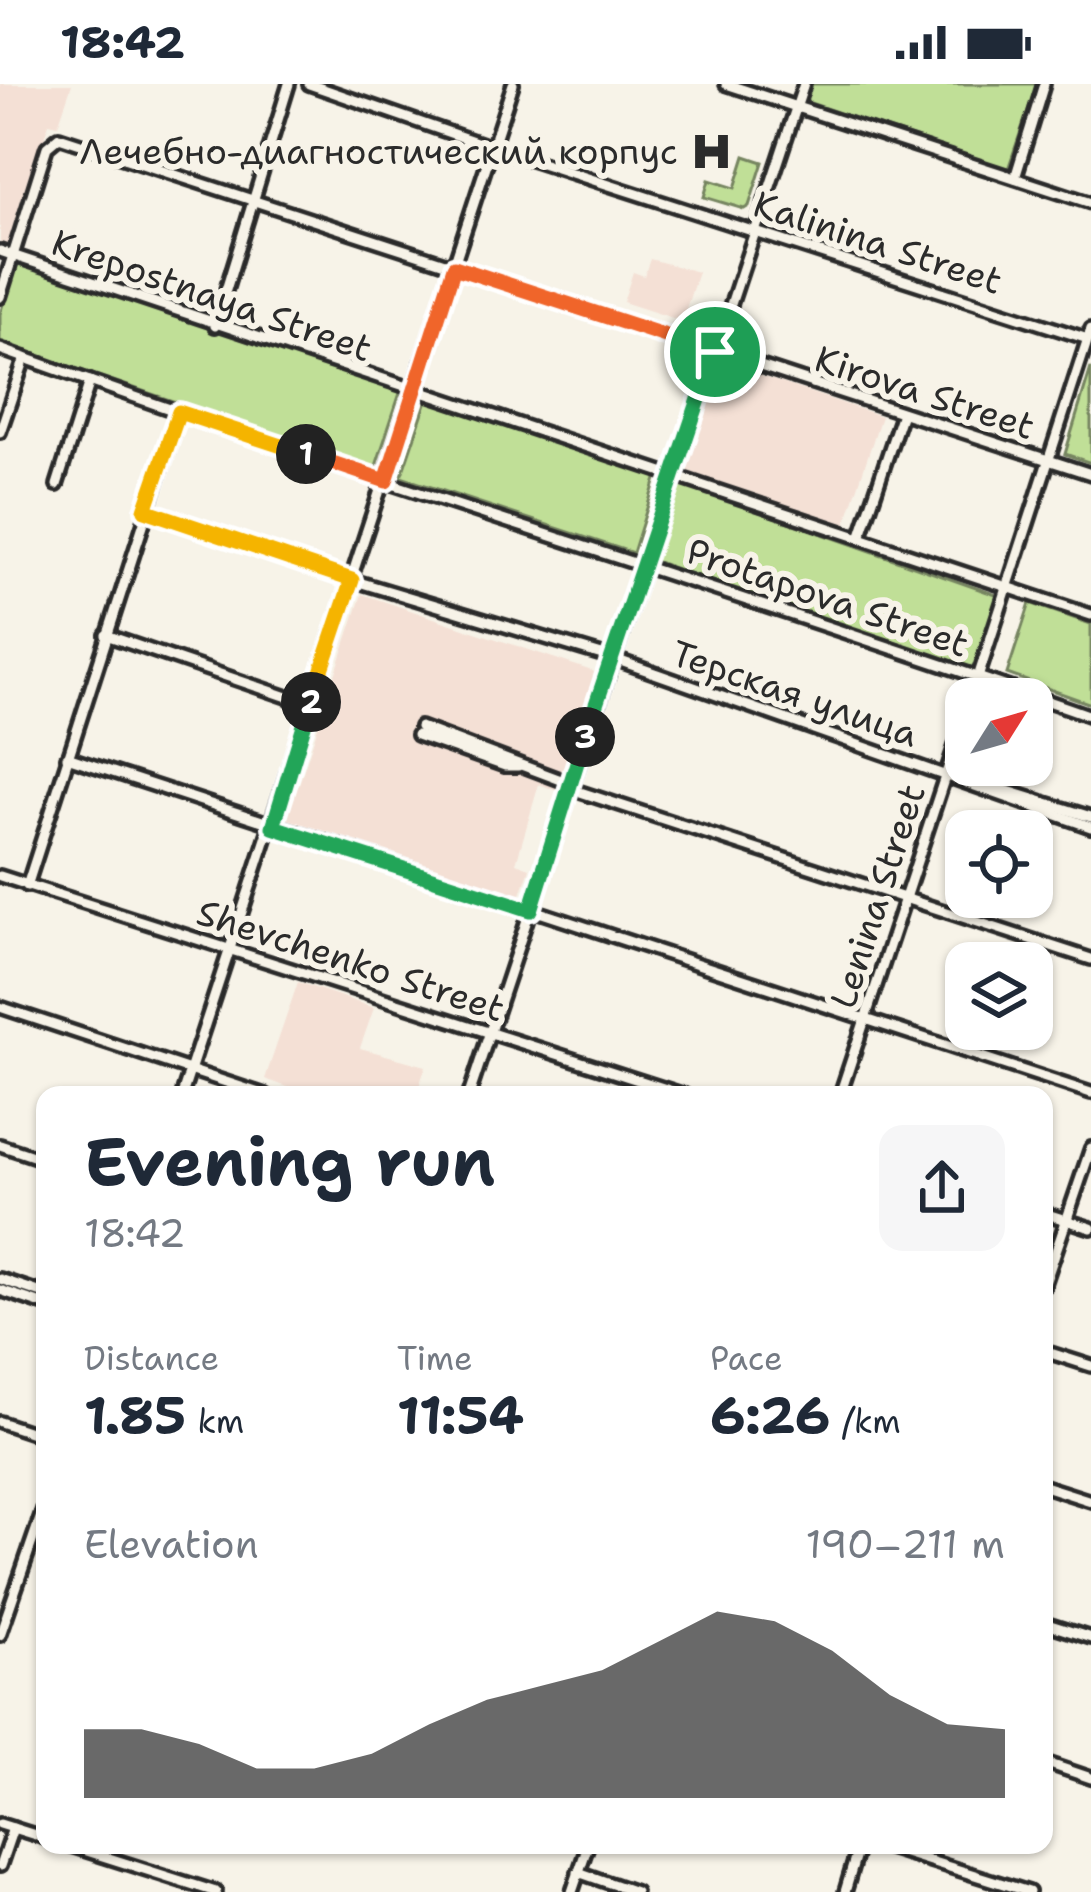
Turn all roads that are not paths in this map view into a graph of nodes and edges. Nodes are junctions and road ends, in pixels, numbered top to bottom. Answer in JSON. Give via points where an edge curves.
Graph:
{"nodes":[{"id":1,"x":289,"y":84,"type":"edge"},
{"id":2,"x":309,"y":84,"type":"edge"},
{"id":3,"x":513,"y":84,"type":"edge"},
{"id":4,"x":726,"y":84,"type":"edge"},
{"id":5,"x":804,"y":84,"type":"edge"},
{"id":6,"x":1044,"y":84,"type":"edge"},
{"id":7,"x":797,"y":106,"type":"junction"},
{"id":8,"x":492,"y":147,"type":"junction"},
{"id":9,"x":1015,"y":178,"type":"junction"},
{"id":10,"x":252,"y":198,"type":"junction"},
{"id":11,"x":1091,"y":203,"type":"edge"},
{"id":12,"x":754,"y":229,"type":"junction"},
{"id":13,"x":0,"y":251,"type":"edge"},
{"id":14,"x":13,"y":255,"type":"junction"},
{"id":15,"x":454,"y":267,"type":"junction"},
{"id":16,"x":0,"y":297,"type":"edge"},
{"id":17,"x":215,"y":326,"type":"junction"},
{"id":18,"x":1090,"y":334,"type":"edge"},
{"id":19,"x":0,"y":349,"type":"edge"},
{"id":20,"x":715,"y":352,"type":"junction"},
{"id":21,"x":25,"y":358,"type":"junction"},
{"id":22,"x":90,"y":381,"type":"junction"},
{"id":23,"x":412,"y":391,"type":"junction"},
{"id":24,"x":179,"y":412,"type":"junction"},
{"id":25,"x":902,"y":413,"type":"junction"},
{"id":26,"x":0,"y":432,"type":"edge"},
{"id":27,"x":1048,"y":460,"type":"junction"},
{"id":28,"x":1091,"y":474,"type":"edge"},
{"id":29,"x":674,"y":476,"type":"junction"},
{"id":30,"x":386,"y":481,"type":"junction"},
{"id":31,"x":57,"y":485,"type":"dead end"},
{"id":32,"x":145,"y":510,"type":"junction"},
{"id":33,"x":860,"y":538,"type":"junction"},
{"id":34,"x":644,"y":565,"type":"junction"},
{"id":35,"x":352,"y":580,"type":"junction"},
{"id":36,"x":1007,"y":587,"type":"junction"},
{"id":37,"x":1091,"y":616,"type":"edge"},
{"id":38,"x":106,"y":634,"type":"junction"},
{"id":39,"x":612,"y":658,"type":"junction"},
{"id":40,"x":978,"y":676,"type":"junction"},
{"id":41,"x":310,"y":705,"type":"junction"},
{"id":42,"x":1091,"y":716,"type":"edge"},
{"id":43,"x":418,"y":731,"type":"dead end"},
{"id":44,"x":67,"y":757,"type":"junction"},
{"id":45,"x":945,"y":774,"type":"edge"},
{"id":46,"x":945,"y":777,"type":"edge"},
{"id":47,"x":569,"y":785,"type":"junction"},
{"id":48,"x":979,"y":786,"type":"edge"},
{"id":49,"x":998,"y":786,"type":"edge"},
{"id":50,"x":1091,"y":817,"type":"edge"},
{"id":51,"x":273,"y":827,"type":"junction"},
{"id":52,"x":1091,"y":827,"type":"edge"},
{"id":53,"x":0,"y":876,"type":"edge"},
{"id":54,"x":27,"y":886,"type":"junction"},
{"id":55,"x":905,"y":898,"type":"junction"},
{"id":56,"x":531,"y":910,"type":"junction"},
{"id":57,"x":229,"y":948,"type":"junction"},
{"id":58,"x":1091,"y":959,"type":"edge"},
{"id":59,"x":0,"y":1007,"type":"edge"},
{"id":60,"x":865,"y":1018,"type":"junction"},
{"id":61,"x":490,"y":1033,"type":"junction"},
{"id":62,"x":190,"y":1071,"type":"junction"},
{"id":63,"x":185,"y":1086,"type":"edge"},
{"id":64,"x":237,"y":1086,"type":"edge"},
{"id":65,"x":472,"y":1086,"type":"edge"},
{"id":66,"x":639,"y":1086,"type":"edge"},
{"id":67,"x":843,"y":1086,"type":"edge"},
{"id":68,"x":1091,"y":1094,"type":"edge"},
{"id":69,"x":0,"y":1145,"type":"edge"},
{"id":70,"x":1091,"y":1148,"type":"edge"},
{"id":71,"x":36,"y":1157,"type":"edge"},
{"id":72,"x":1053,"y":1216,"type":"edge"},
{"id":73,"x":1066,"y":1221,"type":"junction"},
{"id":74,"x":1091,"y":1228,"type":"edge"},
{"id":75,"x":1053,"y":1259,"type":"edge"},
{"id":76,"x":0,"y":1279,"type":"edge"},
{"id":77,"x":0,"y":1290,"type":"edge"},
{"id":78,"x":36,"y":1291,"type":"edge"},
{"id":79,"x":36,"y":1302,"type":"edge"},
{"id":80,"x":1053,"y":1355,"type":"edge"},
{"id":81,"x":1091,"y":1366,"type":"edge"},
{"id":82,"x":0,"y":1422,"type":"edge"},
{"id":83,"x":36,"y":1434,"type":"edge"},
{"id":84,"x":1053,"y":1489,"type":"edge"},
{"id":85,"x":1091,"y":1501,"type":"edge"},
{"id":86,"x":36,"y":1530,"type":"edge"},
{"id":87,"x":1053,"y":1626,"type":"edge"},
{"id":88,"x":0,"y":1635,"type":"edge"},
{"id":89,"x":1091,"y":1638,"type":"edge"},
{"id":90,"x":1053,"y":1765,"type":"edge"},
{"id":91,"x":1091,"y":1778,"type":"edge"},
{"id":92,"x":0,"y":1824,"type":"edge"},
{"id":93,"x":13,"y":1828,"type":"junction"},
{"id":94,"x":36,"y":1835,"type":"edge"},
{"id":95,"x":95,"y":1854,"type":"edge"},
{"id":96,"x":585,"y":1854,"type":"edge"},
{"id":97,"x":856,"y":1854,"type":"edge"},
{"id":98,"x":908,"y":1854,"type":"edge"},
{"id":99,"x":0,"y":1866,"type":"edge"},
{"id":100,"x":578,"y":1872,"type":"junction"},
{"id":101,"x":201,"y":1890,"type":"edge"},
{"id":102,"x":216,"y":1892,"type":"edge"},
{"id":103,"x":572,"y":1892,"type":"edge"},
{"id":104,"x":635,"y":1892,"type":"edge"},
{"id":105,"x":845,"y":1892,"type":"edge"},
{"id":106,"x":1029,"y":1892,"type":"edge"}],
"edges":[{"from":1,"to":10,"type":"street"},
{"from":2,"to":8,"type":"street","name":"Kalinina Street"},
{"from":3,"to":8,"type":"street"},
{"from":4,"to":7,"type":"street"},
{"from":5,"to":7,"type":"street"},
{"from":6,"to":9,"type":"street"},
{"from":7,"to":9,"type":"street"},
{"from":7,"to":12,"type":"street"},
{"from":8,"to":12,"type":"street","name":"Kalinina Street"},
{"from":8,"to":15,"type":"street"},
{"from":9,"to":11,"type":"street"},
{"from":10,"to":14,"type":"street","name":"Kirova Street","via":[[59,137],[47,147]]},
{"from":10,"to":15,"type":"street","name":"Kirova Street"},
{"from":10,"to":17,"type":"street"},
{"from":12,"to":18,"type":"street","name":"Kalinina Street"},
{"from":12,"to":20,"type":"street"},
{"from":13,"to":14,"type":"street","name":"Krepostnaya Street"},
{"from":14,"to":16,"type":"street"},
{"from":14,"to":17,"type":"street","name":"Krepostnaya Street"},
{"from":15,"to":20,"type":"street","name":"Kirova Street"},
{"from":15,"to":23,"type":"street"},
{"from":17,"to":23,"type":"street","name":"Krepostnaya Street"},
{"from":18,"to":27,"type":"street"},
{"from":19,"to":21,"type":"street","name":"Protapova Street"},
{"from":20,"to":25,"type":"street","name":"Kirova Street"},
{"from":20,"to":29,"type":"street"},
{"from":21,"to":22,"type":"street","name":"Protapova Street"},
{"from":21,"to":26,"type":"street"},
{"from":22,"to":24,"type":"street","name":"Protapova Street"},
{"from":22,"to":31,"type":"street"},
{"from":23,"to":29,"type":"street","name":"Krepostnaya Street"},
{"from":23,"to":30,"type":"street"},
{"from":24,"to":30,"type":"street","name":"Protapova Street"},
{"from":24,"to":32,"type":"street"},
{"from":25,"to":27,"type":"street","name":"Kirova Street"},
{"from":25,"to":33,"type":"street"},
{"from":27,"to":28,"type":"street","name":"Kirova Street"},
{"from":27,"to":36,"type":"street"},
{"from":29,"to":33,"type":"street","name":"Krepostnaya Street"},
{"from":29,"to":34,"type":"street"},
{"from":30,"to":34,"type":"street","name":"Protapova Street"},
{"from":30,"to":35,"type":"street"},
{"from":32,"to":35,"type":"street","name":"Терская улица"},
{"from":32,"to":38,"type":"street"},
{"from":33,"to":36,"type":"street","name":"Krepostnaya Street"},
{"from":34,"to":39,"type":"street"},
{"from":34,"to":40,"type":"street","name":"Protapova Street"},
{"from":35,"to":39,"type":"street","name":"Терская улица"},
{"from":35,"to":41,"type":"street"},
{"from":36,"to":37,"type":"street","name":"Krepostnaya Street"},
{"from":36,"to":40,"type":"street"},
{"from":38,"to":41,"type":"street"},
{"from":38,"to":44,"type":"street"},
{"from":39,"to":45,"type":"street","name":"Терская улица"},
{"from":39,"to":47,"type":"street"},
{"from":40,"to":42,"type":"street","name":"Protapova Street"},
{"from":41,"to":51,"type":"street"},
{"from":43,"to":47,"type":"street"},
{"from":44,"to":51,"type":"street"},
{"from":44,"to":54,"type":"street"},
{"from":46,"to":55,"type":"street","name":"Lenina Street"},
{"from":47,"to":55,"type":"street"},
{"from":47,"to":56,"type":"street"},
{"from":48,"to":52,"type":"street"},
{"from":49,"to":50,"type":"street"},
{"from":51,"to":56,"type":"street"},
{"from":51,"to":57,"type":"street"},
{"from":53,"to":54,"type":"street","name":"Shevchenko Street"},
{"from":54,"to":57,"type":"street","name":"Shevchenko Street"},
{"from":55,"to":58,"type":"street"},
{"from":55,"to":60,"type":"street","name":"Lenina Street"},
{"from":56,"to":60,"type":"street"},
{"from":56,"to":61,"type":"street"},
{"from":57,"to":61,"type":"street","name":"Shevchenko Street"},
{"from":57,"to":62,"type":"street"},
{"from":59,"to":62,"type":"street"},
{"from":60,"to":67,"type":"street","name":"Lenina Street"},
{"from":60,"to":68,"type":"street"},
{"from":61,"to":65,"type":"street"},
{"from":61,"to":66,"type":"street","name":"Shevchenko Street"},
{"from":62,"to":63,"type":"street"},
{"from":62,"to":64,"type":"street"},
{"from":69,"to":71,"type":"street"},
{"from":70,"to":73,"type":"street"},
{"from":72,"to":73,"type":"street"},
{"from":73,"to":74,"type":"street"},
{"from":73,"to":75,"type":"street"},
{"from":76,"to":78,"type":"street"},
{"from":77,"to":79,"type":"street"},
{"from":80,"to":81,"type":"street"},
{"from":82,"to":83,"type":"street"},
{"from":84,"to":85,"type":"street"},
{"from":86,"to":88,"type":"street"},
{"from":87,"to":89,"type":"street"},
{"from":90,"to":91,"type":"street"},
{"from":92,"to":93,"type":"street"},
{"from":93,"to":94,"type":"street"},
{"from":93,"to":99,"type":"street"},
{"from":95,"to":101,"type":"street"},
{"from":96,"to":100,"type":"street"},
{"from":97,"to":105,"type":"street"},
{"from":98,"to":106,"type":"street"},
{"from":100,"to":103,"type":"street"},
{"from":100,"to":104,"type":"street"},
{"from":101,"to":102,"type":"street"}]}
